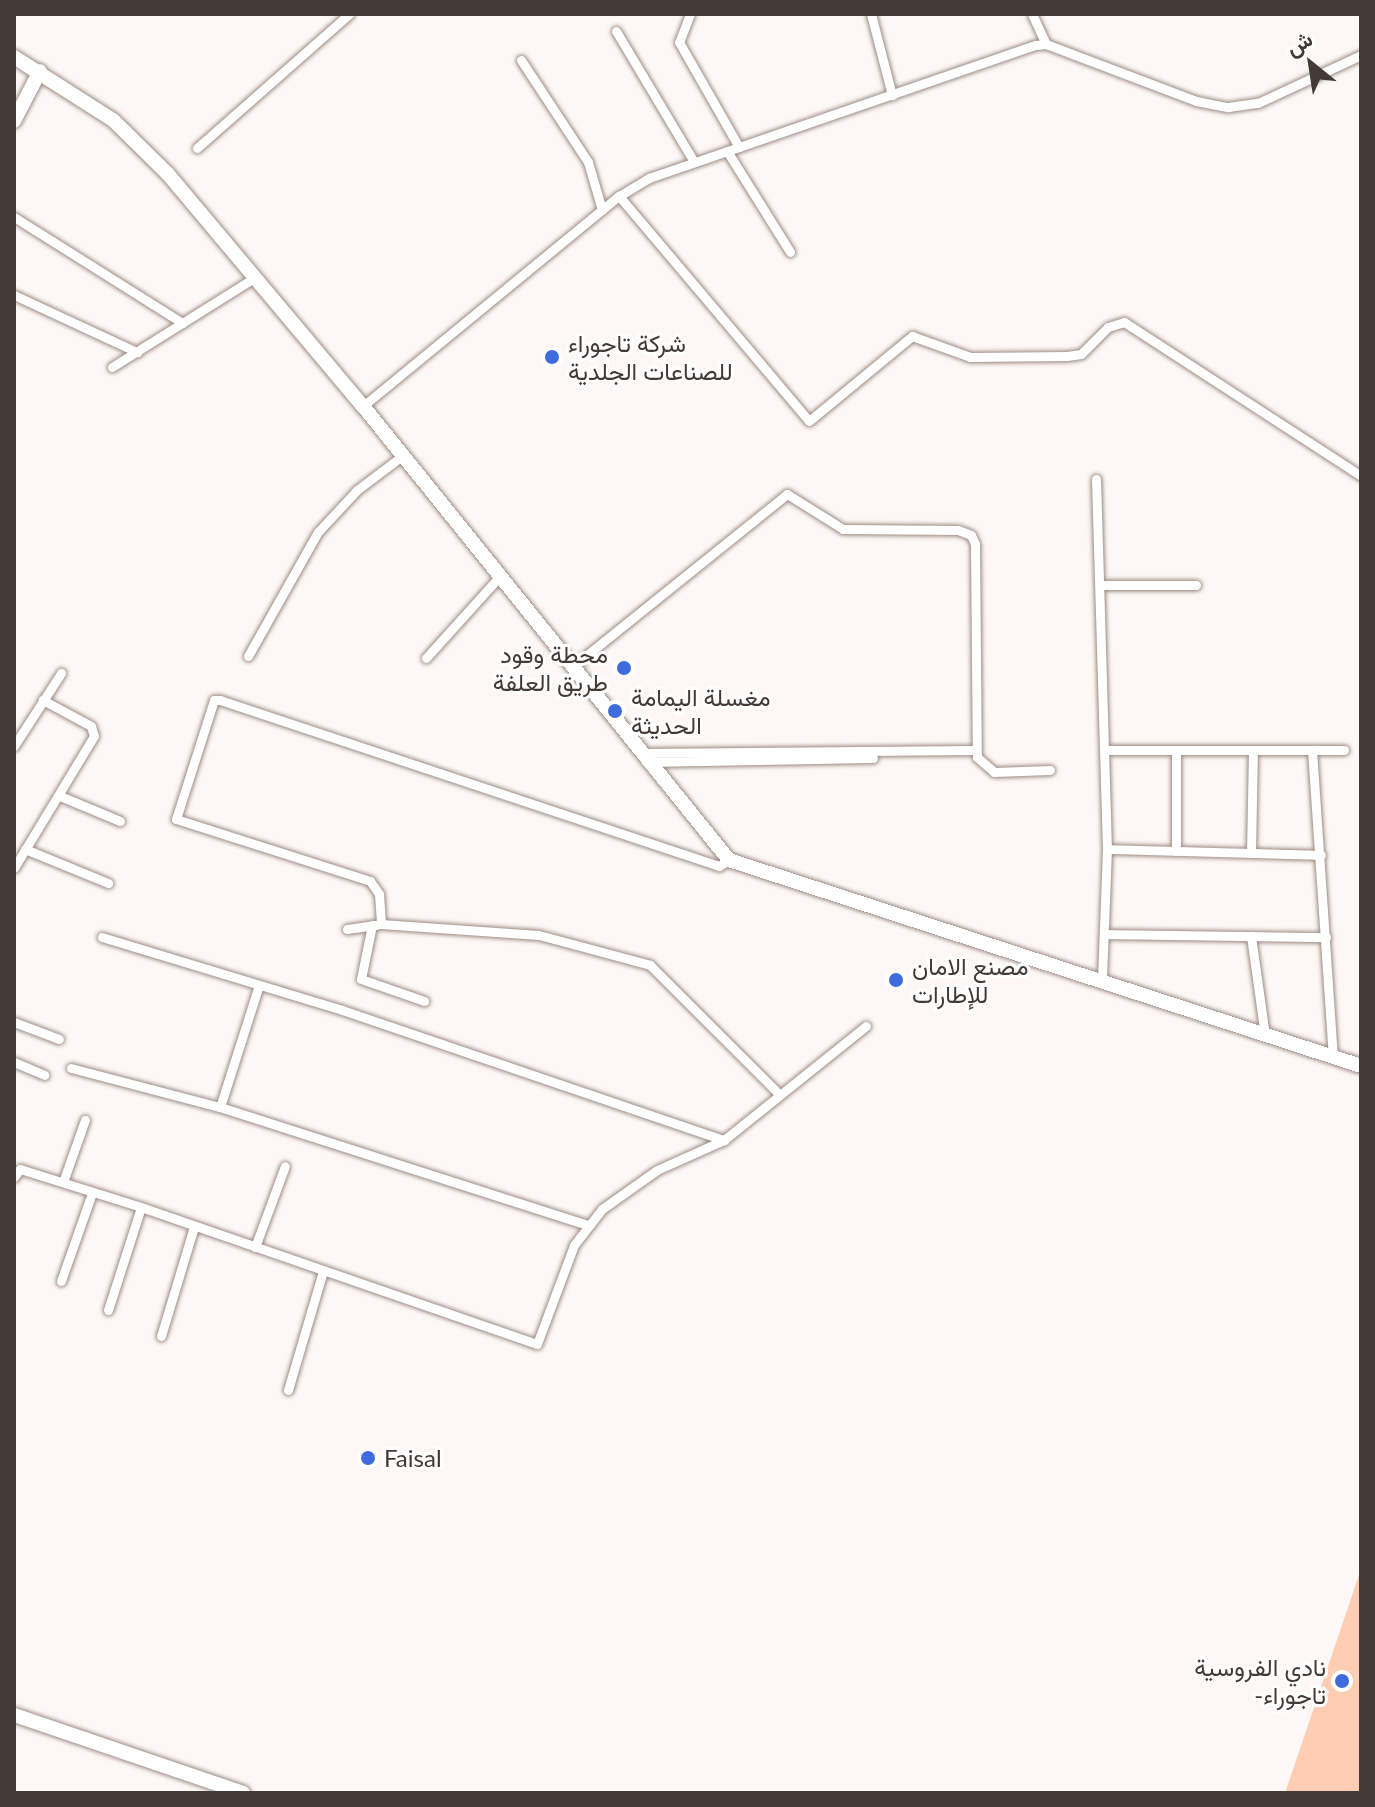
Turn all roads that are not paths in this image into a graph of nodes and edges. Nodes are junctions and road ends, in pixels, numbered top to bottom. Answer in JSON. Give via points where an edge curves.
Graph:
{"nodes":[{"id":1,"x":349,"y":14,"type":"edge"},
{"id":2,"x":690,"y":14,"type":"edge"},
{"id":3,"x":871,"y":14,"type":"edge"},
{"id":4,"x":1032,"y":14,"type":"edge"},
{"id":5,"x":616,"y":31,"type":"dead end"},
{"id":6,"x":1046,"y":44,"type":"junction"},
{"id":7,"x":1361,"y":55,"type":"edge"},
{"id":8,"x":14,"y":57,"type":"edge"},
{"id":9,"x":521,"y":60,"type":"dead end"},
{"id":10,"x":40,"y":71,"type":"junction"},
{"id":11,"x":892,"y":95,"type":"junction"},
{"id":12,"x":19,"y":101,"type":"edge"},
{"id":13,"x":14,"y":121,"type":"edge"},
{"id":14,"x":739,"y":147,"type":"junction"},
{"id":15,"x":197,"y":148,"type":"dead end"},
{"id":16,"x":727,"y":151,"type":"junction"},
{"id":17,"x":694,"y":162,"type":"junction"},
{"id":18,"x":619,"y":196,"type":"junction"},
{"id":19,"x":602,"y":210,"type":"junction"},
{"id":20,"x":14,"y":217,"type":"edge"},
{"id":21,"x":790,"y":252,"type":"dead end"},
{"id":22,"x":254,"y":278,"type":"junction"},
{"id":23,"x":14,"y":295,"type":"edge"},
{"id":24,"x":182,"y":323,"type":"junction"},
{"id":25,"x":137,"y":352,"type":"junction"},
{"id":26,"x":112,"y":367,"type":"dead end"},
{"id":27,"x":363,"y":406,"type":"junction"},
{"id":28,"x":402,"y":456,"type":"junction"},
{"id":29,"x":1361,"y":476,"type":"edge"},
{"id":30,"x":1096,"y":479,"type":"dead end"},
{"id":31,"x":499,"y":577,"type":"junction"},
{"id":32,"x":1100,"y":585,"type":"junction"},
{"id":33,"x":1196,"y":585,"type":"dead end"},
{"id":34,"x":248,"y":656,"type":"dead end"},
{"id":35,"x":426,"y":658,"type":"dead end"},
{"id":36,"x":572,"y":667,"type":"junction"},
{"id":37,"x":61,"y":673,"type":"dead end"},
{"id":38,"x":43,"y":700,"type":"junction"},
{"id":39,"x":14,"y":746,"type":"edge"},
{"id":40,"x":976,"y":750,"type":"junction"},
{"id":41,"x":1106,"y":750,"type":"junction"},
{"id":42,"x":1176,"y":750,"type":"junction"},
{"id":43,"x":1253,"y":750,"type":"junction"},
{"id":44,"x":1312,"y":750,"type":"junction"},
{"id":45,"x":1344,"y":750,"type":"dead end"},
{"id":46,"x":643,"y":758,"type":"junction"},
{"id":47,"x":873,"y":758,"type":"dead end"},
{"id":48,"x":1050,"y":770,"type":"dead end"},
{"id":49,"x":60,"y":796,"type":"junction"},
{"id":50,"x":120,"y":821,"type":"dead end"},
{"id":51,"x":25,"y":849,"type":"junction"},
{"id":52,"x":1107,"y":849,"type":"junction"},
{"id":53,"x":1176,"y":851,"type":"junction"},
{"id":54,"x":1251,"y":853,"type":"junction"},
{"id":55,"x":1321,"y":855,"type":"junction"},
{"id":56,"x":729,"y":860,"type":"junction"},
{"id":57,"x":14,"y":868,"type":"edge"},
{"id":58,"x":108,"y":883,"type":"dead end"},
{"id":59,"x":376,"y":925,"type":"junction"},
{"id":60,"x":347,"y":929,"type":"dead end"},
{"id":61,"x":1105,"y":934,"type":"junction"},
{"id":62,"x":1251,"y":936,"type":"junction"},
{"id":63,"x":102,"y":937,"type":"dead end"},
{"id":64,"x":1326,"y":937,"type":"junction"},
{"id":65,"x":1102,"y":981,"type":"junction"},
{"id":66,"x":259,"y":985,"type":"junction"},
{"id":67,"x":424,"y":1001,"type":"dead end"},
{"id":68,"x":14,"y":1022,"type":"edge"},
{"id":69,"x":866,"y":1026,"type":"dead end"},
{"id":70,"x":1265,"y":1035,"type":"junction"},
{"id":71,"x":59,"y":1039,"type":"dead end"},
{"id":72,"x":1333,"y":1056,"type":"junction"},
{"id":73,"x":14,"y":1062,"type":"edge"},
{"id":74,"x":1361,"y":1066,"type":"edge"},
{"id":75,"x":71,"y":1068,"type":"dead end"},
{"id":76,"x":44,"y":1075,"type":"dead end"},
{"id":77,"x":779,"y":1094,"type":"junction"},
{"id":78,"x":220,"y":1107,"type":"junction"},
{"id":79,"x":85,"y":1120,"type":"dead end"},
{"id":80,"x":724,"y":1140,"type":"junction"},
{"id":81,"x":285,"y":1166,"type":"dead end"},
{"id":82,"x":14,"y":1177,"type":"edge"},
{"id":83,"x":63,"y":1182,"type":"junction"},
{"id":84,"x":92,"y":1193,"type":"junction"},
{"id":85,"x":141,"y":1207,"type":"junction"},
{"id":86,"x":588,"y":1225,"type":"junction"},
{"id":87,"x":194,"y":1227,"type":"junction"},
{"id":88,"x":255,"y":1247,"type":"junction"},
{"id":89,"x":323,"y":1271,"type":"junction"},
{"id":90,"x":61,"y":1281,"type":"dead end"},
{"id":91,"x":108,"y":1310,"type":"dead end"},
{"id":92,"x":161,"y":1336,"type":"dead end"},
{"id":93,"x":288,"y":1390,"type":"dead end"},
{"id":94,"x":14,"y":1715,"type":"edge"},
{"id":95,"x":243,"y":1793,"type":"edge"}],
"edges":[{"from":1,"to":15,"type":"street"},
{"from":2,"to":14,"type":"street","via":[[679,42]]},
{"from":3,"to":11,"type":"street"},
{"from":4,"to":6,"type":"street"},
{"from":5,"to":17,"type":"street"},
{"from":6,"to":7,"type":"street","via":[[1196,101],[1228,107],[1258,103]]},
{"from":6,"to":11,"type":"street"},
{"from":8,"to":10,"type":"street"},
{"from":9,"to":19,"type":"street","via":[[588,162]]},
{"from":10,"to":12,"type":"street"},
{"from":10,"to":22,"type":"street","via":[[113,120],[168,174]]},
{"from":11,"to":14,"type":"street"},
{"from":12,"to":13,"type":"street"},
{"from":14,"to":16,"type":"street"},
{"from":16,"to":17,"type":"street"},
{"from":16,"to":21,"type":"street"},
{"from":17,"to":18,"type":"street","via":[[649,178]]},
{"from":18,"to":19,"type":"street"},
{"from":18,"to":29,"type":"street","via":[[809,421],[912,336],[970,357],[1067,356],[1081,354],[1108,327],[1124,322]]},
{"from":19,"to":27,"type":"street"},
{"from":20,"to":24,"type":"street"},
{"from":22,"to":24,"type":"street"},
{"from":22,"to":27,"type":"street"},
{"from":23,"to":25,"type":"street"},
{"from":24,"to":25,"type":"street"},
{"from":25,"to":26,"type":"street"},
{"from":27,"to":28,"type":"street"},
{"from":28,"to":31,"type":"street"},
{"from":28,"to":34,"type":"street","via":[[357,490],[318,532]]},
{"from":30,"to":32,"type":"street"},
{"from":31,"to":35,"type":"street"},
{"from":31,"to":36,"type":"street"},
{"from":32,"to":33,"type":"street"},
{"from":32,"to":41,"type":"street"},
{"from":36,"to":40,"type":"street","via":[[790,494],[843,529],[958,530],[974,538]]},
{"from":36,"to":46,"type":"street"},
{"from":37,"to":38,"type":"street"},
{"from":38,"to":39,"type":"street"},
{"from":38,"to":49,"type":"street","via":[[94,731]]},
{"from":40,"to":46,"type":"street"},
{"from":40,"to":48,"type":"street","via":[[980,763],[994,772]]},
{"from":41,"to":42,"type":"street"},
{"from":41,"to":52,"type":"street"},
{"from":42,"to":43,"type":"street"},
{"from":42,"to":53,"type":"street"},
{"from":43,"to":44,"type":"street"},
{"from":43,"to":54,"type":"street"},
{"from":44,"to":45,"type":"street"},
{"from":44,"to":55,"type":"street"},
{"from":46,"to":47,"type":"street"},
{"from":46,"to":56,"type":"street"},
{"from":49,"to":50,"type":"street"},
{"from":49,"to":51,"type":"street"},
{"from":51,"to":57,"type":"street"},
{"from":51,"to":58,"type":"street"},
{"from":52,"to":53,"type":"street"},
{"from":52,"to":61,"type":"street"},
{"from":53,"to":54,"type":"street"},
{"from":54,"to":55,"type":"street"},
{"from":55,"to":64,"type":"street"},
{"from":56,"to":59,"type":"street","via":[[719,866],[214,700],[176,819],[370,881],[379,894]]},
{"from":56,"to":65,"type":"street"},
{"from":59,"to":60,"type":"street"},
{"from":59,"to":67,"type":"street","via":[[361,979]]},
{"from":59,"to":77,"type":"street","via":[[539,935],[650,965]]},
{"from":61,"to":62,"type":"street"},
{"from":61,"to":65,"type":"street"},
{"from":62,"to":64,"type":"street"},
{"from":62,"to":70,"type":"street"},
{"from":63,"to":66,"type":"street"},
{"from":64,"to":72,"type":"street"},
{"from":65,"to":70,"type":"street"},
{"from":66,"to":78,"type":"street"},
{"from":66,"to":80,"type":"street"},
{"from":68,"to":71,"type":"street"},
{"from":69,"to":77,"type":"street"},
{"from":70,"to":72,"type":"street"},
{"from":72,"to":74,"type":"street"},
{"from":73,"to":76,"type":"street"},
{"from":75,"to":78,"type":"street"},
{"from":77,"to":80,"type":"street"},
{"from":78,"to":86,"type":"street"},
{"from":79,"to":83,"type":"street"},
{"from":80,"to":86,"type":"street","via":[[625,1188]]},
{"from":81,"to":88,"type":"street"},
{"from":82,"to":83,"type":"street","via":[[20,1169]]},
{"from":83,"to":84,"type":"street"},
{"from":84,"to":85,"type":"street"},
{"from":84,"to":90,"type":"street"},
{"from":85,"to":87,"type":"street"},
{"from":85,"to":91,"type":"street"},
{"from":86,"to":89,"type":"street","via":[[563,1267],[537,1344]]},
{"from":87,"to":88,"type":"street"},
{"from":87,"to":92,"type":"street"},
{"from":88,"to":89,"type":"street"},
{"from":89,"to":93,"type":"street"},
{"from":94,"to":95,"type":"street"}]}
